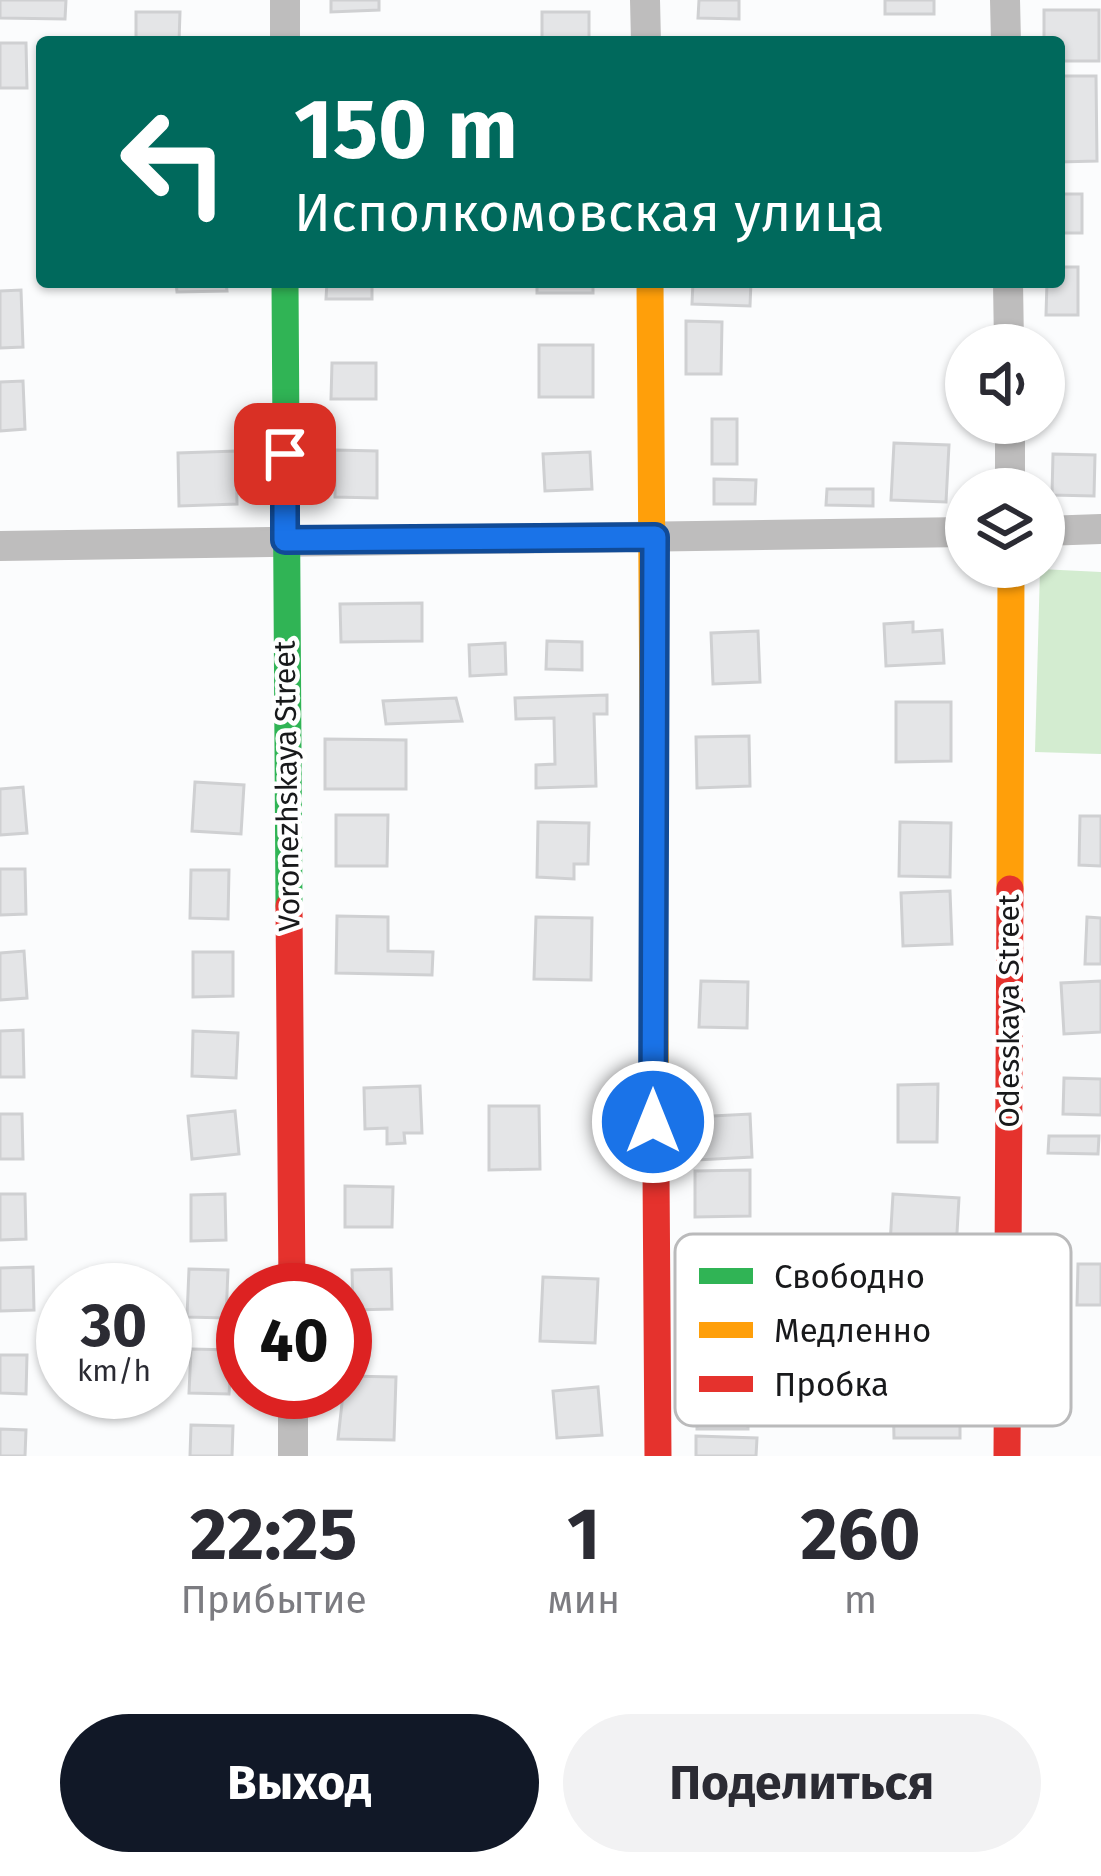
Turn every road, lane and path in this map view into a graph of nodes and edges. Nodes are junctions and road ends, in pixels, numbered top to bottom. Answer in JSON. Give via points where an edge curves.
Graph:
{"nodes":[{"id":1,"x":285,"y":0,"type":"edge"},
{"id":2,"x":645,"y":0,"type":"edge"},
{"id":3,"x":1005,"y":0,"type":"edge"},
{"id":4,"x":285,"y":36,"type":"edge"},
{"id":5,"x":646,"y":36,"type":"edge"},
{"id":6,"x":1006,"y":36,"type":"edge"},
{"id":7,"x":285,"y":288,"type":"edge"},
{"id":8,"x":650,"y":288,"type":"edge"},
{"id":9,"x":1008,"y":288,"type":"edge"},
{"id":10,"x":1009,"y":324,"type":"edge"},
{"id":11,"x":1101,"y":529,"type":"edge"},
{"id":12,"x":1065,"y":530,"type":"edge"},
{"id":13,"x":945,"y":532,"type":"edge"},
{"id":14,"x":655,"y":537,"type":"junction"},
{"id":15,"x":285,"y":540,"type":"junction"},
{"id":16,"x":0,"y":546,"type":"edge"},
{"id":17,"x":1011,"y":588,"type":"edge"},
{"id":18,"x":1008,"y":1234,"type":"edge"},
{"id":19,"x":292,"y":1263,"type":"edge"},
{"id":20,"x":293,"y":1419,"type":"edge"},
{"id":21,"x":1007,"y":1426,"type":"edge"},
{"id":22,"x":293,"y":1456,"type":"edge"},
{"id":23,"x":658,"y":1456,"type":"edge"},
{"id":24,"x":1007,"y":1456,"type":"edge"}],
"edges":[{"from":1,"to":4,"type":"street"},
{"from":2,"to":5,"type":"street"},
{"from":3,"to":6,"type":"street"},
{"from":7,"to":15,"type":"street","name":"Voronezhskaya Street"},
{"from":8,"to":14,"type":"street"},
{"from":9,"to":10,"type":"street"},
{"from":11,"to":12,"type":"street"},
{"from":13,"to":14,"type":"street"},
{"from":14,"to":15,"type":"street"},
{"from":14,"to":23,"type":"street"},
{"from":15,"to":16,"type":"street"},
{"from":15,"to":19,"type":"street","name":"Voronezhskaya Street"},
{"from":17,"to":18,"type":"street","name":"Odesskaya Street"},
{"from":20,"to":22,"type":"street"},
{"from":21,"to":24,"type":"street","name":"Odesskaya Street"}]}
